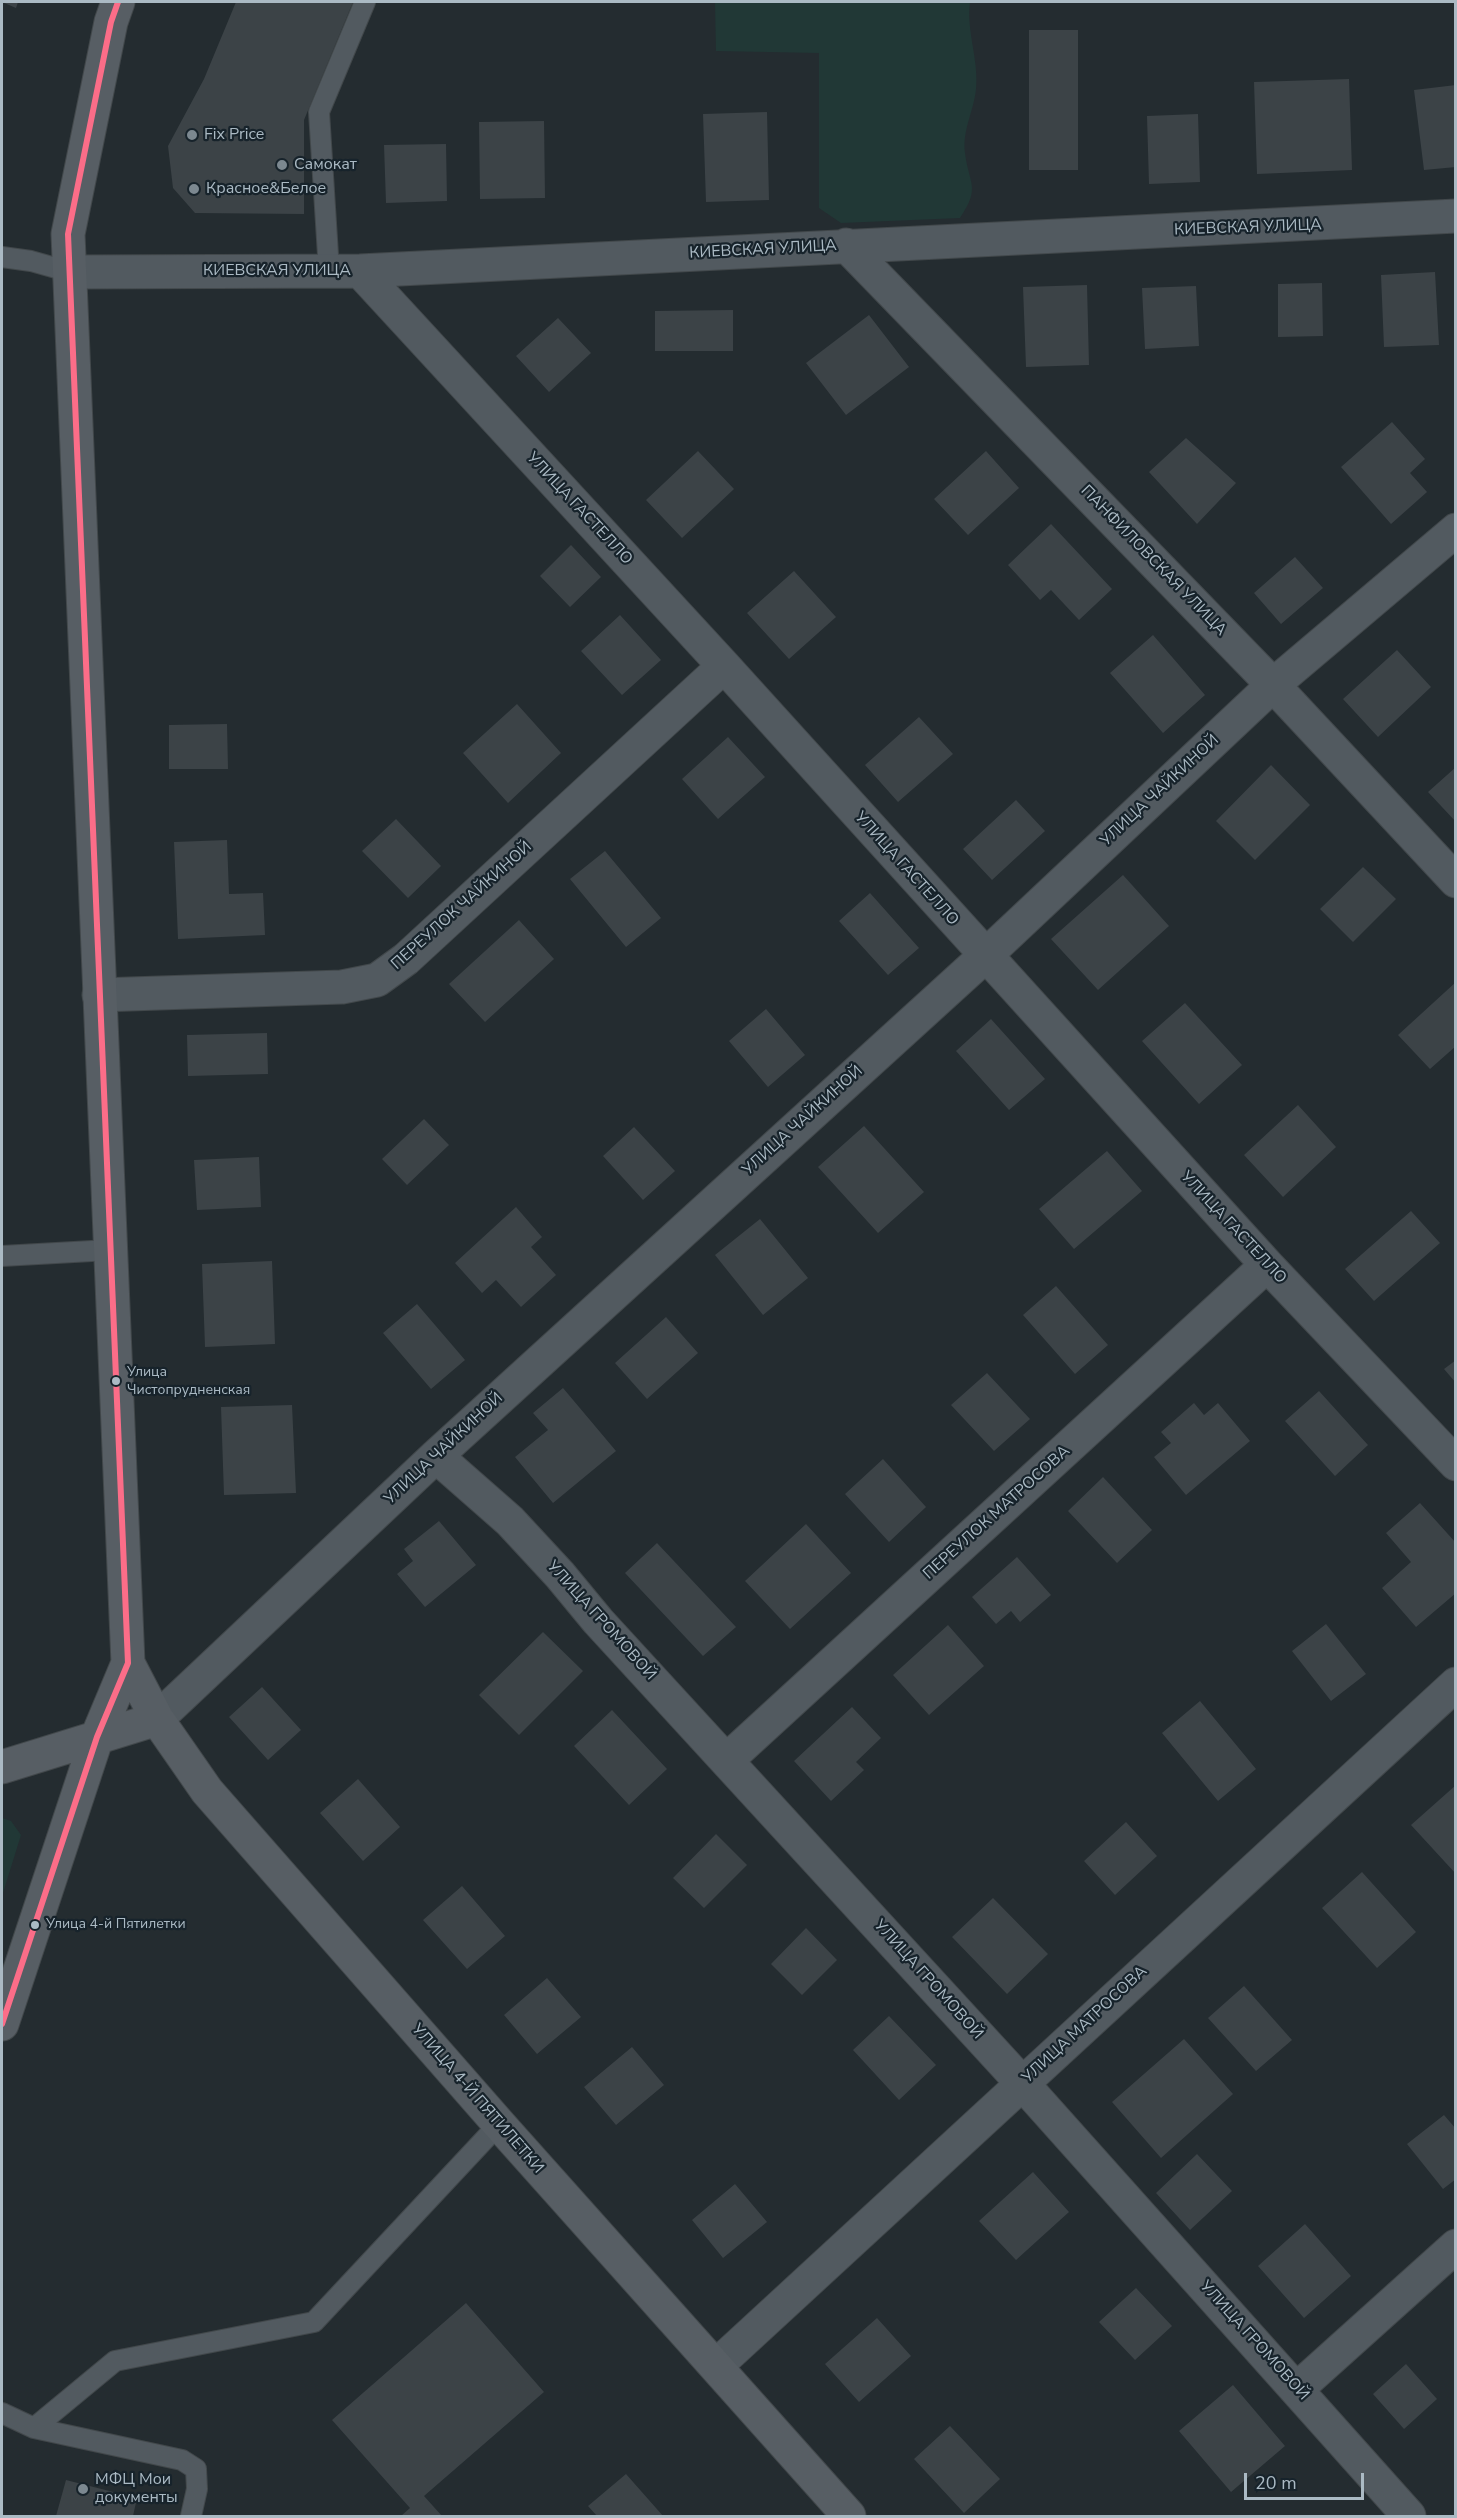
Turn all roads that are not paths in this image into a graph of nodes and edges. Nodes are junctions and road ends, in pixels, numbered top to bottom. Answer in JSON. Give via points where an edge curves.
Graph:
{"nodes":[{"id":1,"x":118,"y":2,"type":"edge"},
{"id":2,"x":365,"y":2,"type":"edge"},
{"id":3,"x":1455,"y":216,"type":"edge"},
{"id":4,"x":846,"y":245,"type":"junction"},
{"id":5,"x":2,"y":258,"type":"edge"},
{"id":6,"x":345,"y":270,"type":"junction"},
{"id":7,"x":70,"y":272,"type":"junction"},
{"id":8,"x":1455,"y":530,"type":"edge"},
{"id":9,"x":724,"y":666,"type":"junction"},
{"id":10,"x":1273,"y":685,"type":"junction"},
{"id":11,"x":1455,"y":880,"type":"edge"},
{"id":12,"x":985,"y":956,"type":"junction"},
{"id":13,"x":99,"y":995,"type":"junction"},
{"id":14,"x":110,"y":1250,"type":"junction"},
{"id":15,"x":2,"y":1256,"type":"edge"},
{"id":16,"x":1267,"y":1265,"type":"junction"},
{"id":17,"x":436,"y":1456,"type":"junction"},
{"id":18,"x":1455,"y":1464,"type":"edge"},
{"id":19,"x":128,"y":1663,"type":"junction"},
{"id":20,"x":1455,"y":1684,"type":"edge"},
{"id":21,"x":156,"y":1719,"type":"junction"},
{"id":22,"x":97,"y":1737,"type":"junction"},
{"id":23,"x":727,"y":1760,"type":"junction"},
{"id":24,"x":2,"y":1767,"type":"edge"},
{"id":25,"x":2,"y":2024,"type":"edge"},
{"id":26,"x":1022,"y":2083,"type":"junction"},
{"id":27,"x":499,"y":2124,"type":"junction"},
{"id":28,"x":1455,"y":2246,"type":"edge"},
{"id":29,"x":716,"y":2366,"type":"junction"},
{"id":30,"x":1297,"y":2389,"type":"junction"},
{"id":31,"x":2,"y":2413,"type":"edge"},
{"id":32,"x":34,"y":2428,"type":"junction"},
{"id":33,"x":191,"y":2517,"type":"edge"},
{"id":34,"x":849,"y":2517,"type":"edge"},
{"id":35,"x":1409,"y":2517,"type":"edge"}],
"edges":[{"from":1,"to":7,"type":"main road","via":[[68,234]]},
{"from":2,"to":6,"type":"lane","via":[[319,112]]},
{"from":3,"to":4,"type":"street","name":"КИЕВСКАЯ УЛИЦА"},
{"from":4,"to":6,"type":"street","name":"КИЕВСКАЯ УЛИЦА"},
{"from":4,"to":10,"type":"street","name":"ПАНФИЛОВСКАЯ УЛИЦА"},
{"from":5,"to":7,"type":"lane","via":[[32,261]]},
{"from":6,"to":7,"type":"street","name":"КИЕВСКАЯ УЛИЦА"},
{"from":6,"to":9,"type":"street","name":"УЛИЦА ГАСТЕЛЛО"},
{"from":7,"to":13,"type":"main road"},
{"from":8,"to":10,"type":"street","name":"УЛИЦА ЧАЙКИНОЙ"},
{"from":9,"to":12,"type":"street","name":"УЛИЦА ГАСТЕЛЛО"},
{"from":9,"to":13,"type":"street","name":"ПЕРЕУЛОК ЧАЙКИНОЙ","via":[[406,959],[377,980],[342,987]]},
{"from":10,"to":11,"type":"street","name":"ПАНФИЛОВСКАЯ УЛИЦА"},
{"from":10,"to":12,"type":"street","name":"УЛИЦА ЧАЙКИНОЙ"},
{"from":12,"to":16,"type":"street","name":"УЛИЦА ГАСТЕЛЛО"},
{"from":12,"to":17,"type":"street","name":"УЛИЦА ЧАЙКИНОЙ"},
{"from":13,"to":14,"type":"main road"},
{"from":14,"to":15,"type":"lane"},
{"from":14,"to":19,"type":"main road"},
{"from":16,"to":18,"type":"street","name":"УЛИЦА ГАСТЕЛЛО"},
{"from":16,"to":23,"type":"street","name":"ПЕРЕУЛОК МАТРОСОВА"},
{"from":17,"to":21,"type":"street","name":"УЛИЦА ЧАЙКИНОЙ"},
{"from":17,"to":23,"type":"street","name":"УЛИЦА ГРОМОВОЙ","via":[[510,1521]]},
{"from":19,"to":21,"type":"main road","name":"УЛИЦА 4-Й ПЯТИЛЕТКИ"},
{"from":19,"to":22,"type":"main road"},
{"from":20,"to":26,"type":"street","name":"УЛИЦА МАТРОСОВА"},
{"from":21,"to":22,"type":"main road"},
{"from":21,"to":27,"type":"main road","name":"УЛИЦА 4-Й ПЯТИЛЕТКИ","via":[[207,1791]]},
{"from":22,"to":24,"type":"main road"},
{"from":22,"to":25,"type":"main road"},
{"from":23,"to":26,"type":"street","name":"УЛИЦА ГРОМОВОЙ"},
{"from":26,"to":29,"type":"street","name":"УЛИЦА МАТРОСОВА"},
{"from":26,"to":30,"type":"street","name":"УЛИЦА ГРОМОВОЙ"},
{"from":27,"to":29,"type":"main road","name":"УЛИЦА 4-Й ПЯТИЛЕТКИ"},
{"from":27,"to":32,"type":"lane","via":[[314,2322],[115,2361]]},
{"from":28,"to":30,"type":"street"},
{"from":29,"to":34,"type":"main road","name":"УЛИЦА 4-Й ПЯТИЛЕТКИ"},
{"from":30,"to":35,"type":"street","name":"УЛИЦА ГРОМОВОЙ"},
{"from":31,"to":32,"type":"lane"},
{"from":32,"to":33,"type":"lane","via":[[182,2460],[196,2469],[198,2478]]}]}
